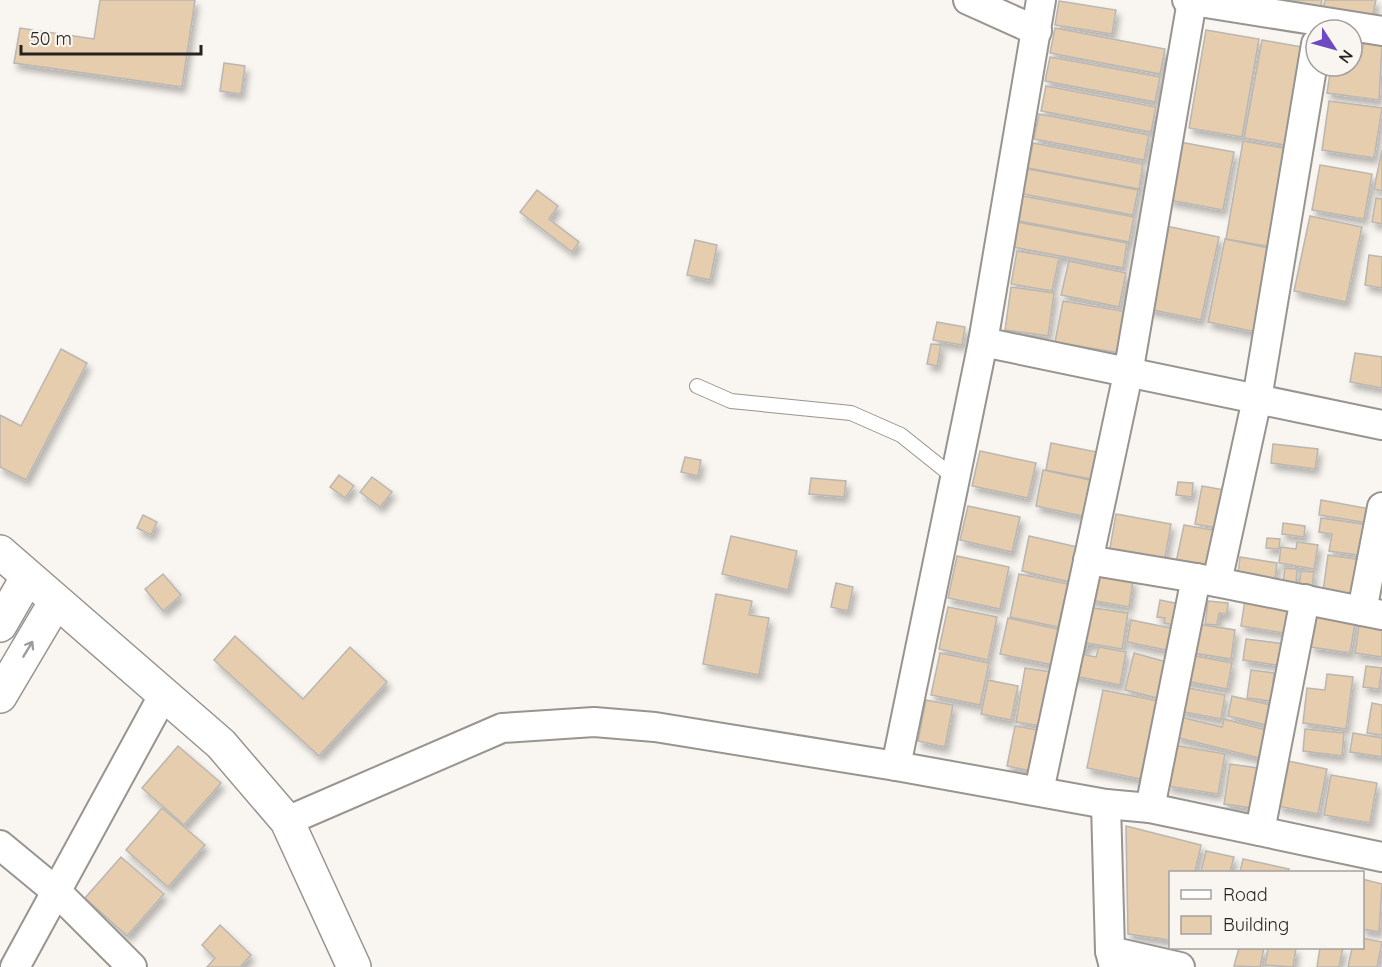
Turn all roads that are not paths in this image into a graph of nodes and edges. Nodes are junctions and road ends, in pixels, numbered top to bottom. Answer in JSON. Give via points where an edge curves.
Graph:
{"nodes":[{"id":1,"x":968,"y":0,"type":"edge"},
{"id":2,"x":1041,"y":0,"type":"edge"},
{"id":3,"x":1189,"y":1,"type":"edge"},
{"id":4,"x":1304,"y":29,"type":"edge"},
{"id":5,"x":1037,"y":31,"type":"junction"},
{"id":6,"x":1364,"y":31,"type":"edge"},
{"id":7,"x":1382,"y":31,"type":"edge"},
{"id":8,"x":1310,"y":78,"type":"edge"},
{"id":9,"x":983,"y":342,"type":"junction"},
{"id":10,"x":1128,"y":374,"type":"junction"},
{"id":11,"x":697,"y":386,"type":"dead end"},
{"id":12,"x":1257,"y":399,"type":"junction"},
{"id":13,"x":1382,"y":426,"type":"edge"},
{"id":14,"x":956,"y":479,"type":"junction"},
{"id":15,"x":1382,"y":507,"type":"edge"},
{"id":16,"x":0,"y":552,"type":"edge"},
{"id":17,"x":1088,"y":560,"type":"junction"},
{"id":18,"x":27,"y":578,"type":"junction"},
{"id":19,"x":1207,"y":580,"type":"junction"},
{"id":20,"x":1305,"y":599,"type":"junction"},
{"id":21,"x":55,"y":603,"type":"junction"},
{"id":22,"x":1372,"y":613,"type":"edge"},
{"id":23,"x":0,"y":625,"type":"edge"},
{"id":24,"x":164,"y":694,"type":"junction"},
{"id":25,"x":0,"y":696,"type":"edge"},
{"id":26,"x":896,"y":766,"type":"junction"},
{"id":27,"x":1039,"y":791,"type":"junction"},
{"id":28,"x":1106,"y":804,"type":"junction"},
{"id":29,"x":1150,"y":808,"type":"junction"},
{"id":30,"x":287,"y":821,"type":"junction"},
{"id":31,"x":1260,"y":831,"type":"junction"},
{"id":32,"x":0,"y":844,"type":"edge"},
{"id":33,"x":1381,"y":853,"type":"edge"},
{"id":34,"x":58,"y":893,"type":"junction"},
{"id":35,"x":1112,"y":959,"type":"edge"},
{"id":36,"x":15,"y":967,"type":"edge"},
{"id":37,"x":132,"y":967,"type":"edge"},
{"id":38,"x":354,"y":967,"type":"edge"},
{"id":39,"x":1180,"y":967,"type":"edge"}],
"edges":[{"from":1,"to":5,"type":"street"},
{"from":2,"to":5,"type":"street"},
{"from":3,"to":4,"type":"street"},
{"from":3,"to":10,"type":"street"},
{"from":5,"to":9,"type":"street"},
{"from":6,"to":7,"type":"street"},
{"from":8,"to":12,"type":"street"},
{"from":9,"to":10,"type":"street"},
{"from":9,"to":14,"type":"street"},
{"from":10,"to":12,"type":"street"},
{"from":10,"to":17,"type":"street"},
{"from":11,"to":14,"type":"lane","via":[[731,401],[851,413],[900,435]]},
{"from":12,"to":13,"type":"street"},
{"from":12,"to":19,"type":"street"},
{"from":14,"to":26,"type":"street"},
{"from":15,"to":22,"type":"street"},
{"from":16,"to":18,"type":"street"},
{"from":17,"to":19,"type":"street"},
{"from":17,"to":27,"type":"street"},
{"from":18,"to":21,"type":"street"},
{"from":18,"to":23,"type":"street"},
{"from":19,"to":20,"type":"street"},
{"from":19,"to":29,"type":"street"},
{"from":20,"to":22,"type":"street"},
{"from":20,"to":31,"type":"street"},
{"from":21,"to":24,"type":"street"},
{"from":25,"to":21,"type":"street","one_way":true},
{"from":24,"to":30,"type":"street","via":[[221,744]]},
{"from":24,"to":34,"type":"street"},
{"from":26,"to":27,"type":"street"},
{"from":26,"to":30,"type":"street","via":[[654,727],[594,722],[502,728]]},
{"from":27,"to":28,"type":"street"},
{"from":28,"to":29,"type":"street"},
{"from":28,"to":35,"type":"street"},
{"from":29,"to":31,"type":"street"},
{"from":30,"to":38,"type":"street"},
{"from":31,"to":33,"type":"street"},
{"from":32,"to":34,"type":"street"},
{"from":34,"to":36,"type":"street"},
{"from":34,"to":37,"type":"street"},
{"from":35,"to":39,"type":"street"}]}
